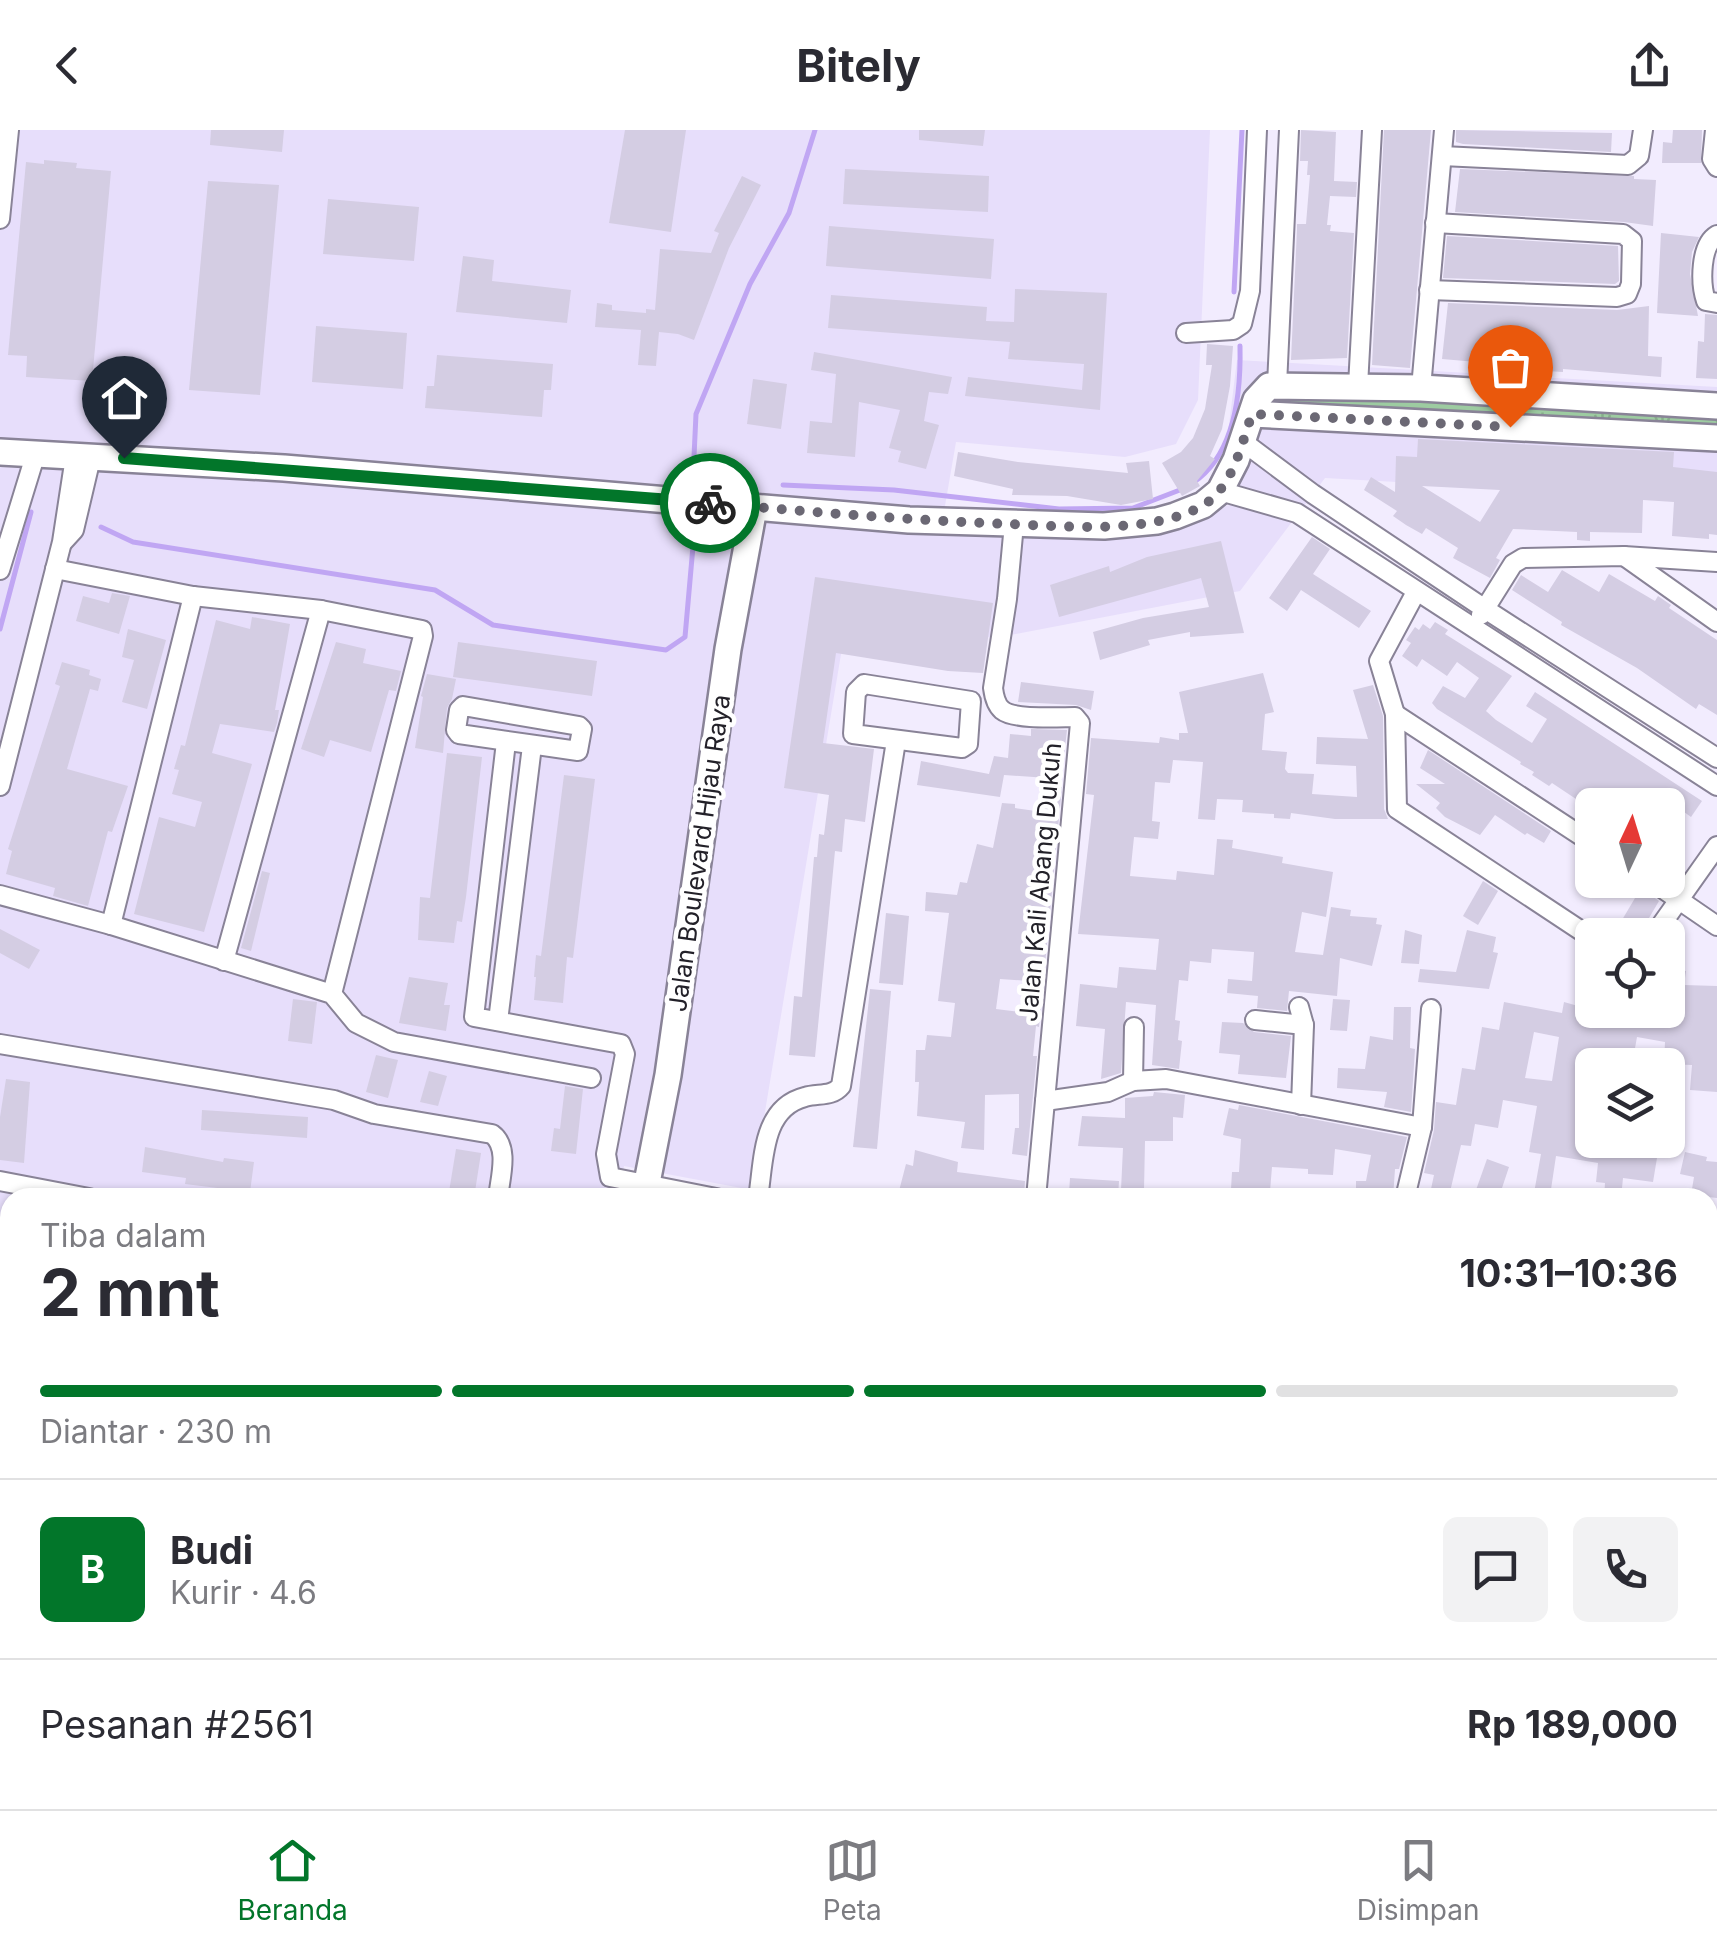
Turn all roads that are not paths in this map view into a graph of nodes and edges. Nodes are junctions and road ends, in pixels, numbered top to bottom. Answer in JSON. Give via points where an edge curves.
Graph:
{"nodes":[{"id":1,"x":10,"y":130,"type":"edge"},
{"id":2,"x":1257,"y":130,"type":"edge"},
{"id":3,"x":1289,"y":130,"type":"edge"},
{"id":4,"x":1372,"y":130,"type":"edge"},
{"id":5,"x":1444,"y":130,"type":"edge"},
{"id":6,"x":1643,"y":130,"type":"edge"},
{"id":7,"x":1715,"y":130,"type":"edge"},
{"id":8,"x":4,"y":149,"type":"edge"},
{"id":9,"x":1442,"y":156,"type":"junction"},
{"id":10,"x":1717,"y":167,"type":"edge"},
{"id":11,"x":0,"y":219,"type":"edge"},
{"id":12,"x":1435,"y":224,"type":"junction"},
{"id":13,"x":1717,"y":235,"type":"edge"},
{"id":14,"x":1428,"y":290,"type":"junction"},
{"id":15,"x":1717,"y":304,"type":"edge"},
{"id":16,"x":1186,"y":333,"type":"dead end"},
{"id":17,"x":1278,"y":385,"type":"junction"},
{"id":18,"x":1358,"y":386,"type":"junction"},
{"id":19,"x":1421,"y":388,"type":"junction"},
{"id":20,"x":1717,"y":406,"type":"edge"},
{"id":21,"x":1252,"y":414,"type":"junction"},
{"id":22,"x":1717,"y":438,"type":"edge"},
{"id":23,"x":1242,"y":441,"type":"junction"},
{"id":24,"x":0,"y":452,"type":"edge"},
{"id":25,"x":34,"y":456,"type":"junction"},
{"id":26,"x":83,"y":457,"type":"junction"},
{"id":27,"x":1220,"y":491,"type":"junction"},
{"id":28,"x":1314,"y":494,"type":"junction"},
{"id":29,"x":754,"y":508,"type":"junction"},
{"id":30,"x":1297,"y":513,"type":"junction"},
{"id":31,"x":1014,"y":524,"type":"junction"},
{"id":32,"x":1624,"y":556,"type":"junction"},
{"id":33,"x":1717,"y":562,"type":"edge"},
{"id":34,"x":55,"y":569,"type":"junction"},
{"id":35,"x":0,"y":570,"type":"edge"},
{"id":36,"x":1416,"y":592,"type":"junction"},
{"id":37,"x":193,"y":596,"type":"junction"},
{"id":38,"x":1485,"y":609,"type":"junction"},
{"id":39,"x":321,"y":610,"type":"junction"},
{"id":40,"x":1717,"y":622,"type":"edge"},
{"id":41,"x":1473,"y":628,"type":"junction"},
{"id":42,"x":1615,"y":690,"type":"junction"},
{"id":43,"x":1601,"y":711,"type":"junction"},
{"id":44,"x":1394,"y":714,"type":"junction"},
{"id":45,"x":896,"y":741,"type":"junction"},
{"id":46,"x":506,"y":742,"type":"junction"},
{"id":47,"x":532,"y":746,"type":"junction"},
{"id":48,"x":1717,"y":758,"type":"edge"},
{"id":49,"x":0,"y":786,"type":"edge"},
{"id":50,"x":1717,"y":786,"type":"edge"},
{"id":51,"x":1575,"y":832,"type":"edge"},
{"id":52,"x":1717,"y":846,"type":"edge"},
{"id":53,"x":0,"y":895,"type":"edge"},
{"id":54,"x":1679,"y":899,"type":"junction"},
{"id":55,"x":1666,"y":918,"type":"edge"},
{"id":56,"x":111,"y":925,"type":"junction"},
{"id":57,"x":1717,"y":926,"type":"edge"},
{"id":58,"x":1575,"y":927,"type":"edge"},
{"id":59,"x":224,"y":960,"type":"junction"},
{"id":60,"x":332,"y":994,"type":"junction"},
{"id":61,"x":1432,"y":1009,"type":"dead end"},
{"id":62,"x":1255,"y":1020,"type":"dead end"},
{"id":63,"x":498,"y":1021,"type":"junction"},
{"id":64,"x":1134,"y":1027,"type":"dead end"},
{"id":65,"x":0,"y":1044,"type":"edge"},
{"id":66,"x":591,"y":1078,"type":"dead end"},
{"id":67,"x":1133,"y":1081,"type":"junction"},
{"id":68,"x":1045,"y":1101,"type":"junction"},
{"id":69,"x":1302,"y":1105,"type":"junction"},
{"id":70,"x":1422,"y":1127,"type":"junction"},
{"id":71,"x":0,"y":1181,"type":"edge"},
{"id":72,"x":37,"y":1188,"type":"edge"},
{"id":73,"x":499,"y":1188,"type":"edge"},
{"id":74,"x":636,"y":1188,"type":"edge"},
{"id":75,"x":646,"y":1188,"type":"edge"},
{"id":76,"x":760,"y":1188,"type":"edge"},
{"id":77,"x":1037,"y":1188,"type":"edge"},
{"id":78,"x":1407,"y":1188,"type":"edge"}],
"edges":[{"from":1,"to":8,"type":"street"},
{"from":2,"to":16,"type":"street","via":[[1242,324]]},
{"from":3,"to":17,"type":"street"},
{"from":4,"to":18,"type":"street"},
{"from":5,"to":9,"type":"street"},
{"from":6,"to":9,"type":"street","via":[[1639,156],[1628,165]]},
{"from":7,"to":10,"type":"street"},
{"from":8,"to":11,"type":"street"},
{"from":9,"to":12,"type":"street"},
{"from":12,"to":14,"type":"street"},
{"from":12,"to":14,"type":"street","via":[[1628,236],[1631,284],[1616,297]]},
{"from":13,"to":15,"type":"street","via":[[1706,248],[1703,290]]},
{"from":14,"to":19,"type":"street"},
{"from":17,"to":18,"type":"street"},
{"from":17,"to":21,"type":"street","via":[[1261,392]]},
{"from":18,"to":19,"type":"street"},
{"from":19,"to":20,"type":"street"},
{"from":21,"to":22,"type":"street"},
{"from":21,"to":23,"type":"street"},
{"from":23,"to":27,"type":"street"},
{"from":23,"to":28,"type":"street"},
{"from":24,"to":25,"type":"street"},
{"from":25,"to":26,"type":"street"},
{"from":25,"to":35,"type":"street"},
{"from":26,"to":29,"type":"street"},
{"from":26,"to":34,"type":"street"},
{"from":27,"to":30,"type":"street"},
{"from":27,"to":31,"type":"street","via":[[1203,505],[1157,521]]},
{"from":28,"to":30,"type":"street"},
{"from":28,"to":38,"type":"street"},
{"from":29,"to":31,"type":"street"},
{"from":29,"to":75,"type":"street","name":"Jalan Boulevard Hijau Raya"},
{"from":30,"to":36,"type":"street"},
{"from":31,"to":68,"type":"street","name":"Jalan Kali Abang Dukuh","via":[[995,700],[1010,714],[1080,721]]},
{"from":32,"to":33,"type":"street"},
{"from":32,"to":38,"type":"street","via":[[1523,558]]},
{"from":32,"to":40,"type":"street"},
{"from":34,"to":37,"type":"street"},
{"from":34,"to":49,"type":"street"},
{"from":36,"to":41,"type":"street"},
{"from":36,"to":44,"type":"street","via":[[1379,660]]},
{"from":37,"to":39,"type":"street"},
{"from":37,"to":56,"type":"street"},
{"from":38,"to":41,"type":"street"},
{"from":38,"to":42,"type":"street"},
{"from":39,"to":59,"type":"street"},
{"from":39,"to":60,"type":"street","via":[[418,628],[423,636]]},
{"from":41,"to":43,"type":"street"},
{"from":42,"to":43,"type":"street"},
{"from":42,"to":48,"type":"street"},
{"from":43,"to":50,"type":"street"},
{"from":44,"to":51,"type":"street"},
{"from":44,"to":58,"type":"street","via":[[1399,813]]},
{"from":45,"to":45,"type":"street","via":[[852,733],[861,685],[972,703],[966,747]]},
{"from":45,"to":76,"type":"street","via":[[842,1086],[798,1099],[774,1118]]},
{"from":46,"to":47,"type":"street"},
{"from":46,"to":47,"type":"street","via":[[458,733],[460,707],[582,727],[576,752]]},
{"from":46,"to":63,"type":"street","via":[[474,1014]]},
{"from":47,"to":63,"type":"street"},
{"from":52,"to":54,"type":"street"},
{"from":53,"to":56,"type":"street"},
{"from":54,"to":55,"type":"street"},
{"from":54,"to":57,"type":"street"},
{"from":56,"to":59,"type":"street"},
{"from":59,"to":60,"type":"street"},
{"from":60,"to":66,"type":"street","via":[[356,1024],[394,1042]]},
{"from":61,"to":70,"type":"street"},
{"from":62,"to":69,"type":"street","via":[[1302,1016]]},
{"from":63,"to":74,"type":"street","via":[[621,1044],[625,1054],[606,1167],[610,1177]]},
{"from":64,"to":67,"type":"street"},
{"from":65,"to":73,"type":"street","via":[[334,1100],[374,1114],[492,1134],[502,1148]]},
{"from":67,"to":68,"type":"street","via":[[1108,1092]]},
{"from":67,"to":69,"type":"street","via":[[1166,1079]]},
{"from":68,"to":77,"type":"street","name":"Jalan Kali Abang Dukuh"},
{"from":69,"to":70,"type":"street"},
{"from":70,"to":78,"type":"street"},
{"from":71,"to":72,"type":"street"}]}
